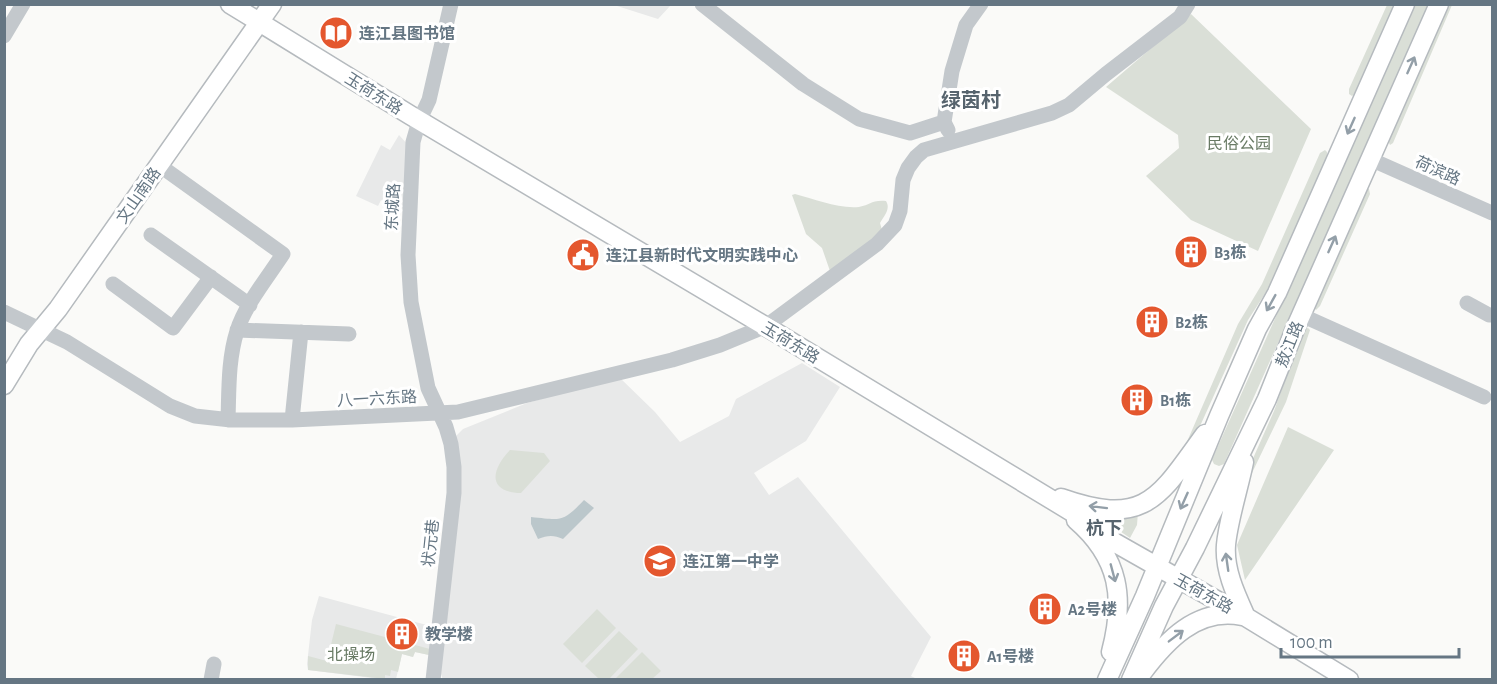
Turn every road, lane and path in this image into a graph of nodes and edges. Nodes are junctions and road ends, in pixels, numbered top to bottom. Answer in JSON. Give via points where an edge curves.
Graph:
{"nodes":[{"id":1,"x":23,"y":4,"type":"edge"},
{"id":2,"x":230,"y":4,"type":"edge"},
{"id":3,"x":272,"y":4,"type":"edge"},
{"id":4,"x":451,"y":4,"type":"edge"},
{"id":5,"x":702,"y":4,"type":"edge"},
{"id":6,"x":981,"y":4,"type":"edge"},
{"id":7,"x":1405,"y":4,"type":"edge"},
{"id":8,"x":1438,"y":4,"type":"edge"},
{"id":9,"x":1182,"y":7,"type":"edge"},
{"id":10,"x":259,"y":22,"type":"junction"},
{"id":11,"x":4,"y":36,"type":"edge"},
{"id":12,"x":419,"y":120,"type":"junction"},
{"id":13,"x":944,"y":122,"type":"junction"},
{"id":14,"x":954,"y":141,"type":"junction"},
{"id":15,"x":1370,"y":159,"type":"junction"},
{"id":16,"x":159,"y":165,"type":"junction"},
{"id":17,"x":1492,"y":213,"type":"edge"},
{"id":18,"x":151,"y":235,"type":"dead end"},
{"id":19,"x":211,"y":277,"type":"junction"},
{"id":20,"x":113,"y":284,"type":"dead end"},
{"id":21,"x":1467,"y":303,"type":"dead end"},
{"id":22,"x":250,"y":305,"type":"junction"},
{"id":23,"x":4,"y":312,"type":"edge"},
{"id":24,"x":1301,"y":315,"type":"junction"},
{"id":25,"x":1492,"y":315,"type":"edge"},
{"id":26,"x":766,"y":326,"type":"junction"},
{"id":27,"x":41,"y":330,"type":"junction"},
{"id":28,"x":237,"y":330,"type":"junction"},
{"id":29,"x":301,"y":332,"type":"junction"},
{"id":30,"x":349,"y":334,"type":"dead end"},
{"id":31,"x":4,"y":385,"type":"edge"},
{"id":32,"x":1484,"y":397,"type":"dead end"},
{"id":33,"x":458,"y":412,"type":"junction"},
{"id":34,"x":439,"y":413,"type":"junction"},
{"id":35,"x":1219,"y":416,"type":"junction"},
{"id":36,"x":228,"y":420,"type":"junction"},
{"id":37,"x":292,"y":420,"type":"junction"},
{"id":38,"x":1251,"y":432,"type":"junction"},
{"id":39,"x":448,"y":434,"type":"junction"},
{"id":40,"x":1202,"y":460,"type":"junction"},
{"id":41,"x":1229,"y":477,"type":"junction"},
{"id":42,"x":1031,"y":488,"type":"junction"},
{"id":43,"x":1106,"y":544,"type":"junction"},
{"id":44,"x":1156,"y":566,"type":"junction"},
{"id":45,"x":1179,"y":579,"type":"junction"},
{"id":46,"x":1246,"y":617,"type":"junction"},
{"id":47,"x":433,"y":680,"type":"edge"},
{"id":48,"x":1105,"y":680,"type":"edge"},
{"id":49,"x":1131,"y":680,"type":"edge"},
{"id":50,"x":1137,"y":680,"type":"edge"},
{"id":51,"x":1349,"y":680,"type":"edge"}],
"edges":[{"from":1,"to":11,"type":"street"},
{"from":2,"to":10,"type":"main road","name":"玉荷东路"},
{"from":3,"to":10,"type":"main road","name":"文山南路"},
{"from":4,"to":12,"type":"street","name":"东城路","via":[[429,100]]},
{"from":5,"to":13,"type":"street","via":[[803,84],[859,119],[909,133]]},
{"from":6,"to":13,"type":"street","via":[[966,25],[952,72]]},
{"from":7,"to":35,"type":"main road","name":"敖江路","one_way":true},
{"from":15,"to":8,"type":"main road","name":"敖江路","one_way":true},
{"from":9,"to":14,"type":"street","name":"八一六东路","via":[[1180,17],[1069,105]]},
{"from":10,"to":12,"type":"main road","name":"玉荷东路"},
{"from":10,"to":16,"type":"main road","name":"文山南路"},
{"from":12,"to":26,"type":"main road","name":"玉荷东路"},
{"from":12,"to":34,"type":"street","name":"东城路","via":[[413,142],[409,291],[428,388]]},
{"from":13,"to":14,"type":"street"},
{"from":14,"to":26,"type":"street","name":"八一六东路","via":[[924,150],[916,157],[903,180],[895,225],[877,244]]},
{"from":15,"to":17,"type":"street","name":"荷滨路"},
{"from":24,"to":15,"type":"main road","name":"敖江路","one_way":true},
{"from":16,"to":22,"type":"street","via":[[283,254]]},
{"from":16,"to":27,"type":"main road","name":"文山南路"},
{"from":18,"to":19,"type":"street"},
{"from":19,"to":20,"type":"street","via":[[173,328]]},
{"from":19,"to":22,"type":"street"},
{"from":21,"to":25,"type":"street"},
{"from":22,"to":28,"type":"street"},
{"from":23,"to":27,"type":"street","name":"八一六东路"},
{"from":24,"to":32,"type":"street"},
{"from":24,"to":38,"type":"main road","name":"敖江路"},
{"from":26,"to":33,"type":"street","name":"八一六东路","via":[[672,360]]},
{"from":26,"to":42,"type":"main road","name":"玉荷东路"},
{"from":27,"to":31,"type":"main road","name":"文山南路"},
{"from":27,"to":36,"type":"street","name":"八一六东路","via":[[170,406],[195,416]]},
{"from":28,"to":29,"type":"street"},
{"from":28,"to":36,"type":"street","via":[[229,375]]},
{"from":29,"to":30,"type":"street"},
{"from":29,"to":37,"type":"street"},
{"from":33,"to":34,"type":"street","name":"八一六东路"},
{"from":33,"to":39,"type":"street"},
{"from":34,"to":37,"type":"street","name":"八一六东路"},
{"from":34,"to":39,"type":"street","name":"状元巷"},
{"from":35,"to":40,"type":"main road","name":"敖江路"},
{"from":35,"to":42,"type":"main road","one_way":true,"via":[[1169,483],[1151,500],[1132,509],[1080,505]]},
{"from":36,"to":37,"type":"street","name":"八一六东路"},
{"from":38,"to":41,"type":"main road","name":"敖江路"},
{"from":46,"to":38,"type":"main road","one_way":true,"via":[[1229,574],[1226,545]]},
{"from":39,"to":47,"type":"street","name":"状元巷","via":[[454,493]]},
{"from":40,"to":41,"type":"main road","via":[[1200,472],[1204,481],[1222,484]]},
{"from":40,"to":44,"type":"main road","name":"敖江路","one_way":true},
{"from":41,"to":45,"type":"main road","name":"敖江路"},
{"from":42,"to":43,"type":"main road"},
{"from":43,"to":44,"type":"main road","name":"玉荷东路"},
{"from":43,"to":48,"type":"main road","one_way":true,"via":[[1119,605]]},
{"from":44,"to":45,"type":"main road","name":"玉荷东路"},
{"from":44,"to":48,"type":"main road","name":"敖江路"},
{"from":45,"to":46,"type":"main road","name":"玉荷东路"},
{"from":45,"to":49,"type":"main road","name":"敖江路"},
{"from":50,"to":46,"type":"main road","one_way":true,"via":[[1161,648],[1204,618]]},
{"from":46,"to":51,"type":"main road","name":"玉荷东路"}]}
